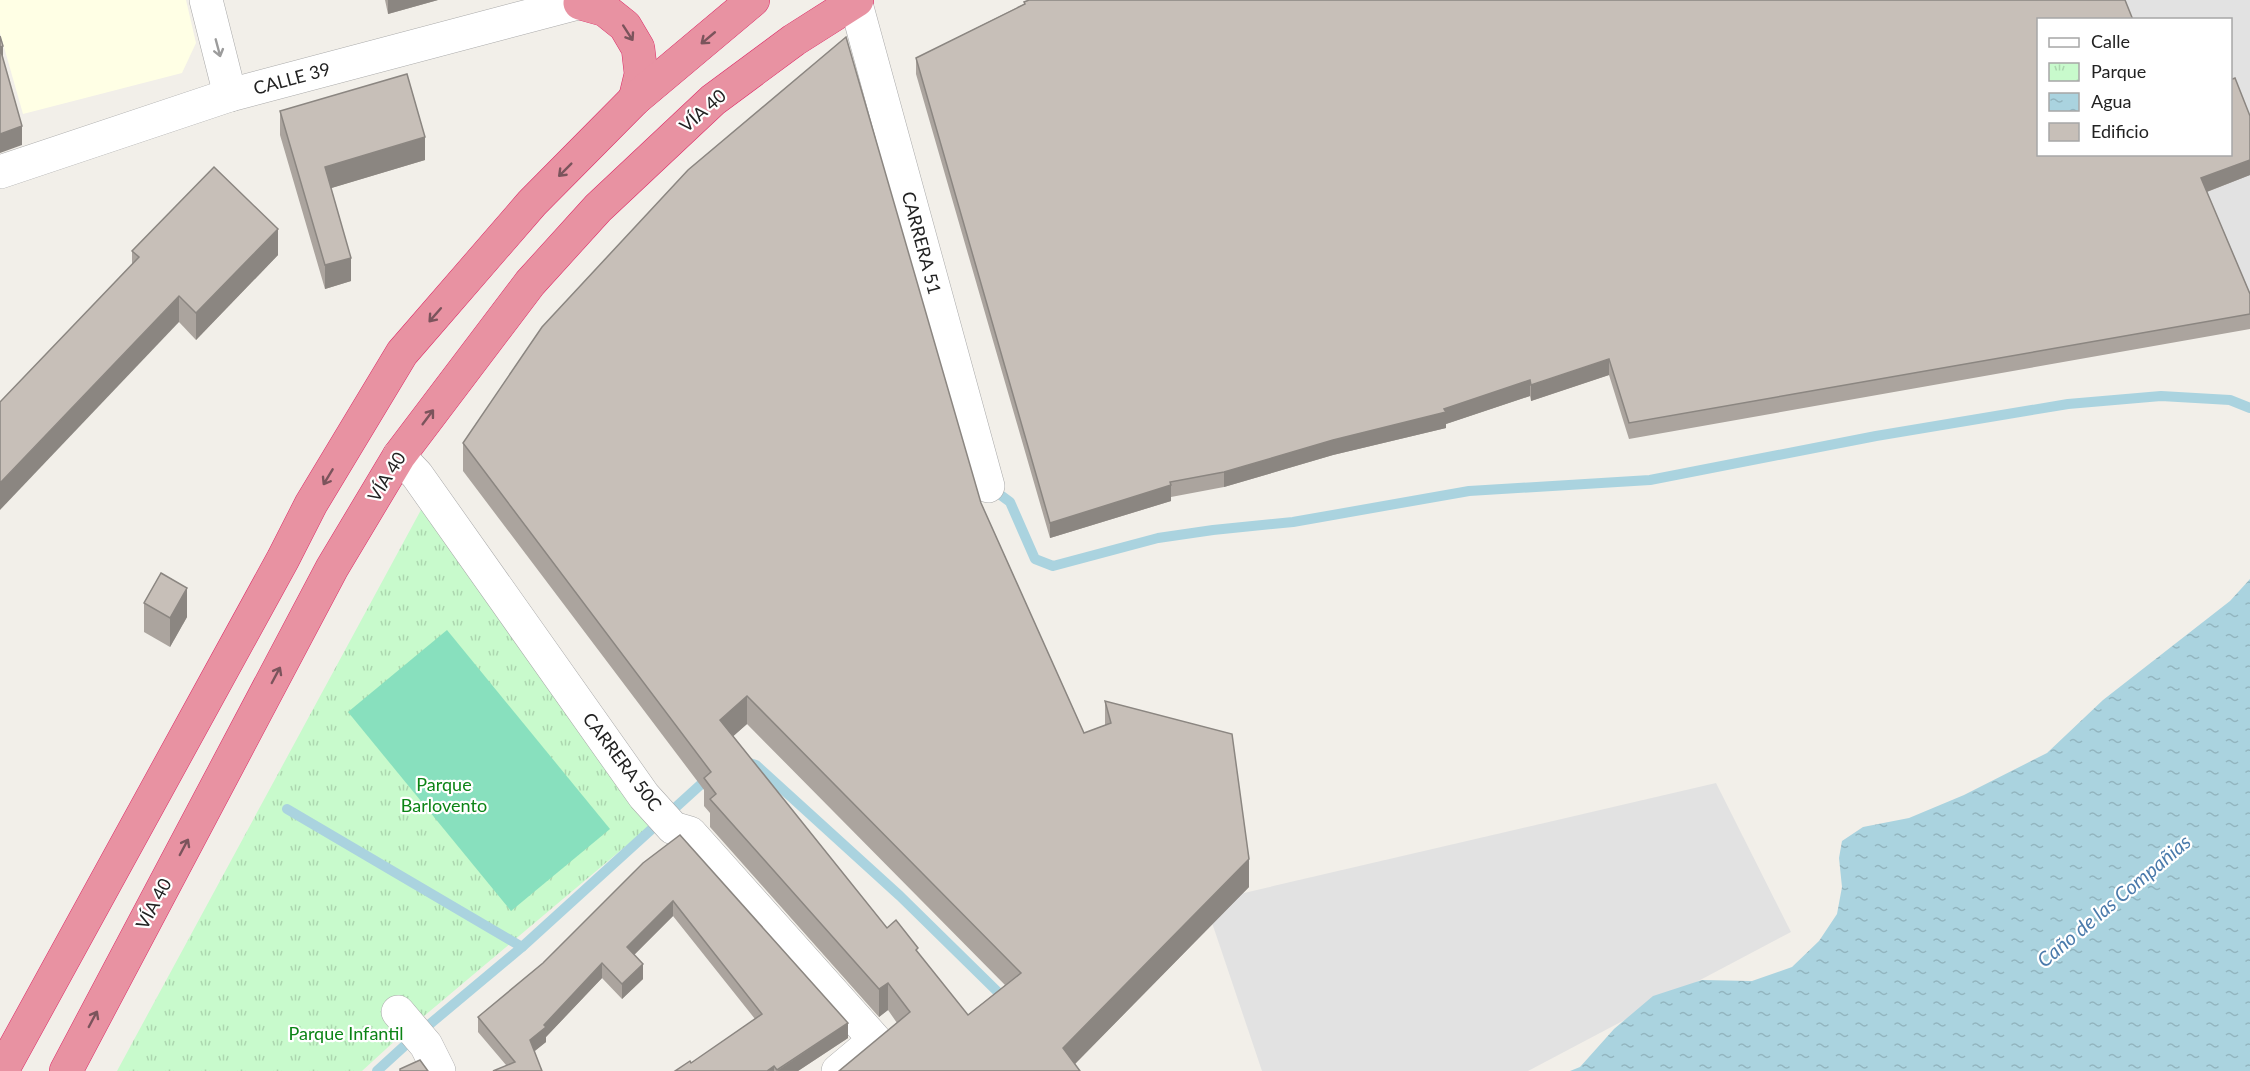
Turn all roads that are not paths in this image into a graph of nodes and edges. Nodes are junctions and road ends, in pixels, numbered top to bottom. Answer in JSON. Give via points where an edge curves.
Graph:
{"nodes":[{"id":1,"x":206,"y":0,"type":"edge"},
{"id":2,"x":753,"y":0,"type":"edge"},
{"id":3,"x":856,"y":0,"type":"edge"},
{"id":4,"x":585,"y":1,"type":"edge"},
{"id":5,"x":230,"y":95,"type":"junction"},
{"id":6,"x":635,"y":99,"type":"junction"},
{"id":7,"x":0,"y":172,"type":"edge"},
{"id":8,"x":399,"y":456,"type":"junction"},
{"id":9,"x":988,"y":486,"type":"dead end"},
{"id":10,"x":398,"y":1012,"type":"dead end"},
{"id":11,"x":432,"y":1057,"type":"edge"},
{"id":12,"x":2,"y":1071,"type":"edge"},
{"id":13,"x":66,"y":1071,"type":"edge"},
{"id":14,"x":838,"y":1071,"type":"edge"}],
"edges":[{"from":1,"to":5,"type":"street","one_way":true},
{"from":2,"to":6,"type":"highway","one_way":true},
{"from":8,"to":3,"type":"highway","name":"VÍA 40","one_way":true,"via":[[530,283],[598,208],[713,100]]},
{"from":3,"to":9,"type":"street","name":"CARRERA 51"},
{"from":4,"to":5,"type":"street","name":"CALLE 39"},
{"from":4,"to":6,"type":"highway","one_way":true,"via":[[625,26],[638,48],[641,74]]},
{"from":5,"to":7,"type":"street","name":"CALLE 39"},
{"from":6,"to":12,"type":"highway","one_way":true,"via":[[532,203],[402,353],[311,504]]},
{"from":13,"to":8,"type":"highway","name":"VÍA 40","one_way":true,"via":[[332,568]]},
{"from":8,"to":14,"type":"street","name":"CARRERA 50C","via":[[417,475],[644,796],[673,828],[690,833],[875,1040]]},
{"from":10,"to":11,"type":"street"}]}
